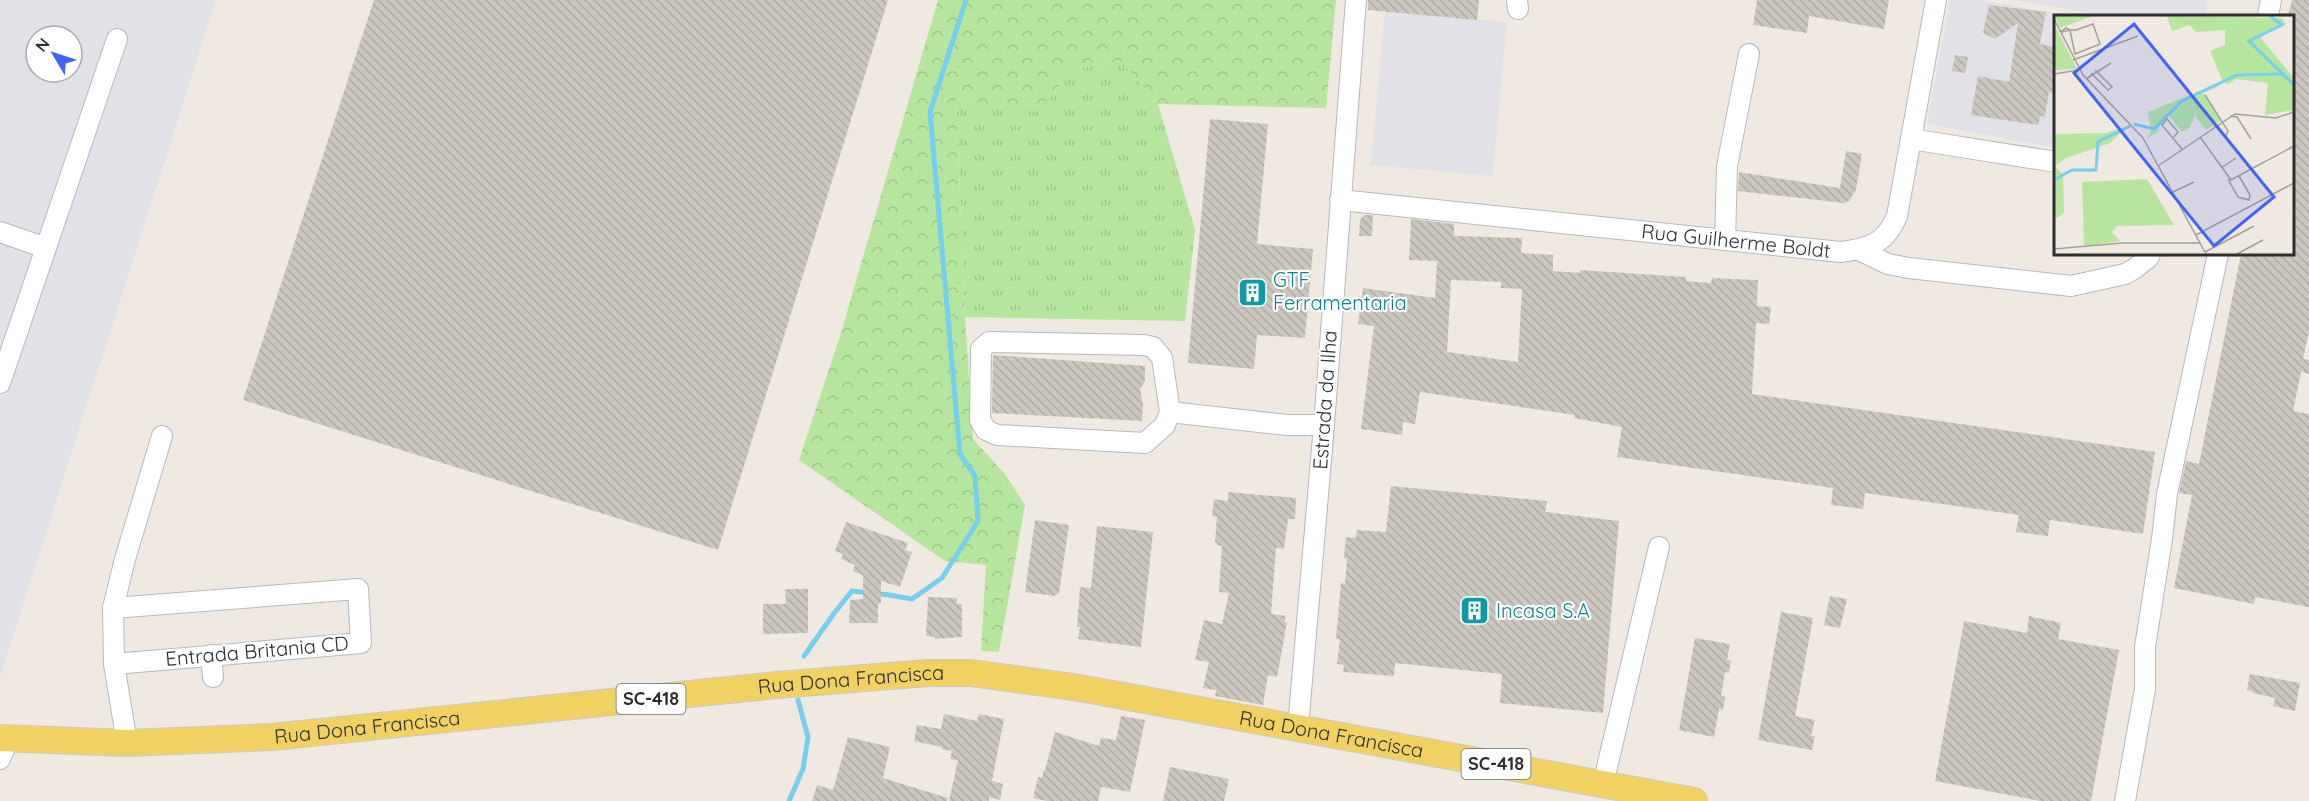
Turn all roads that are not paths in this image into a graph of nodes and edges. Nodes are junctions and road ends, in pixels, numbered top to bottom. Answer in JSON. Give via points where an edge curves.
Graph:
{"nodes":[{"id":1,"x":1356,"y":0,"type":"edge"},
{"id":2,"x":1936,"y":0,"type":"edge"},
{"id":3,"x":2271,"y":0,"type":"edge"},
{"id":4,"x":2268,"y":15,"type":"edge"},
{"id":5,"x":117,"y":39,"type":"dead end"},
{"id":6,"x":1749,"y":54,"type":"dead end"},
{"id":7,"x":1911,"y":139,"type":"junction"},
{"id":8,"x":2054,"y":162,"type":"edge"},
{"id":9,"x":1340,"y":200,"type":"junction"},
{"id":10,"x":0,"y":232,"type":"edge"},
{"id":11,"x":1725,"y":240,"type":"junction"},
{"id":12,"x":46,"y":248,"type":"junction"},
{"id":13,"x":1859,"y":250,"type":"junction"},
{"id":14,"x":2150,"y":255,"type":"edge"},
{"id":15,"x":2218,"y":255,"type":"edge"},
{"id":16,"x":0,"y":383,"type":"edge"},
{"id":17,"x":1170,"y":412,"type":"junction"},
{"id":18,"x":1324,"y":425,"type":"junction"},
{"id":19,"x":162,"y":436,"type":"dead end"},
{"id":20,"x":1659,"y":547,"type":"dead end"},
{"id":21,"x":113,"y":608,"type":"junction"},
{"id":22,"x":212,"y":655,"type":"junction"},
{"id":23,"x":114,"y":664,"type":"junction"},
{"id":24,"x":213,"y":677,"type":"dead end"},
{"id":25,"x":1298,"y":728,"type":"junction"},
{"id":26,"x":127,"y":742,"type":"junction"},
{"id":27,"x":3,"y":745,"type":"edge"},
{"id":28,"x":1604,"y":784,"type":"junction"},
{"id":29,"x":1694,"y":801,"type":"edge"},
{"id":30,"x":2125,"y":801,"type":"edge"}],
"edges":[{"from":1,"to":9,"type":"street","name":"Estrada da Ilha"},
{"from":2,"to":7,"type":"street","name":"Rua Guilherme Boldt"},
{"from":3,"to":4,"type":"street"},
{"from":5,"to":12,"type":"street"},
{"from":6,"to":11,"type":"street","via":[[1727,166]]},
{"from":7,"to":8,"type":"street"},
{"from":7,"to":13,"type":"street","name":"Rua Guilherme Boldt","via":[[1897,216],[1890,232]]},
{"from":9,"to":11,"type":"street","name":"Rua Guilherme Boldt"},
{"from":9,"to":18,"type":"street","name":"Estrada da Ilha"},
{"from":10,"to":12,"type":"street"},
{"from":11,"to":13,"type":"street","name":"Rua Guilherme Boldt","via":[[1841,252]]},
{"from":12,"to":16,"type":"street"},
{"from":13,"to":14,"type":"street","via":[[1888,264],[1909,268],[2071,286],[2125,273]]},
{"from":15,"to":30,"type":"street","via":[[2167,494],[2145,647],[2145,689]]},
{"from":17,"to":17,"type":"street","via":[[1162,358],[1153,347],[989,342],[981,349],[980,420],[986,430],[997,435],[1145,443],[1165,425]]},
{"from":17,"to":18,"type":"street","via":[[1287,425]]},
{"from":18,"to":25,"type":"street","name":"Estrada da Ilha"},
{"from":19,"to":21,"type":"street"},
{"from":20,"to":28,"type":"street"},
{"from":21,"to":22,"type":"street","name":"Entrada Britania CD","via":[[358,589],[361,643]]},
{"from":21,"to":23,"type":"street"},
{"from":22,"to":23,"type":"street","name":"Entrada Britania CD"},
{"from":22,"to":24,"type":"street"},
{"from":23,"to":26,"type":"street"},
{"from":25,"to":26,"type":"main road","name":"Rua Dona Francisca","number":"SC-418","via":[[1029,680],[928,673],[272,737]]},
{"from":25,"to":28,"type":"main road","name":"Rua Dona Francisca","number":"SC-418"},
{"from":26,"to":27,"type":"main road","name":"Rua Dona Francisca","number":"SC-418"},
{"from":28,"to":29,"type":"main road","name":"Rua Dona Francisca","number":"SC-418"}]}
